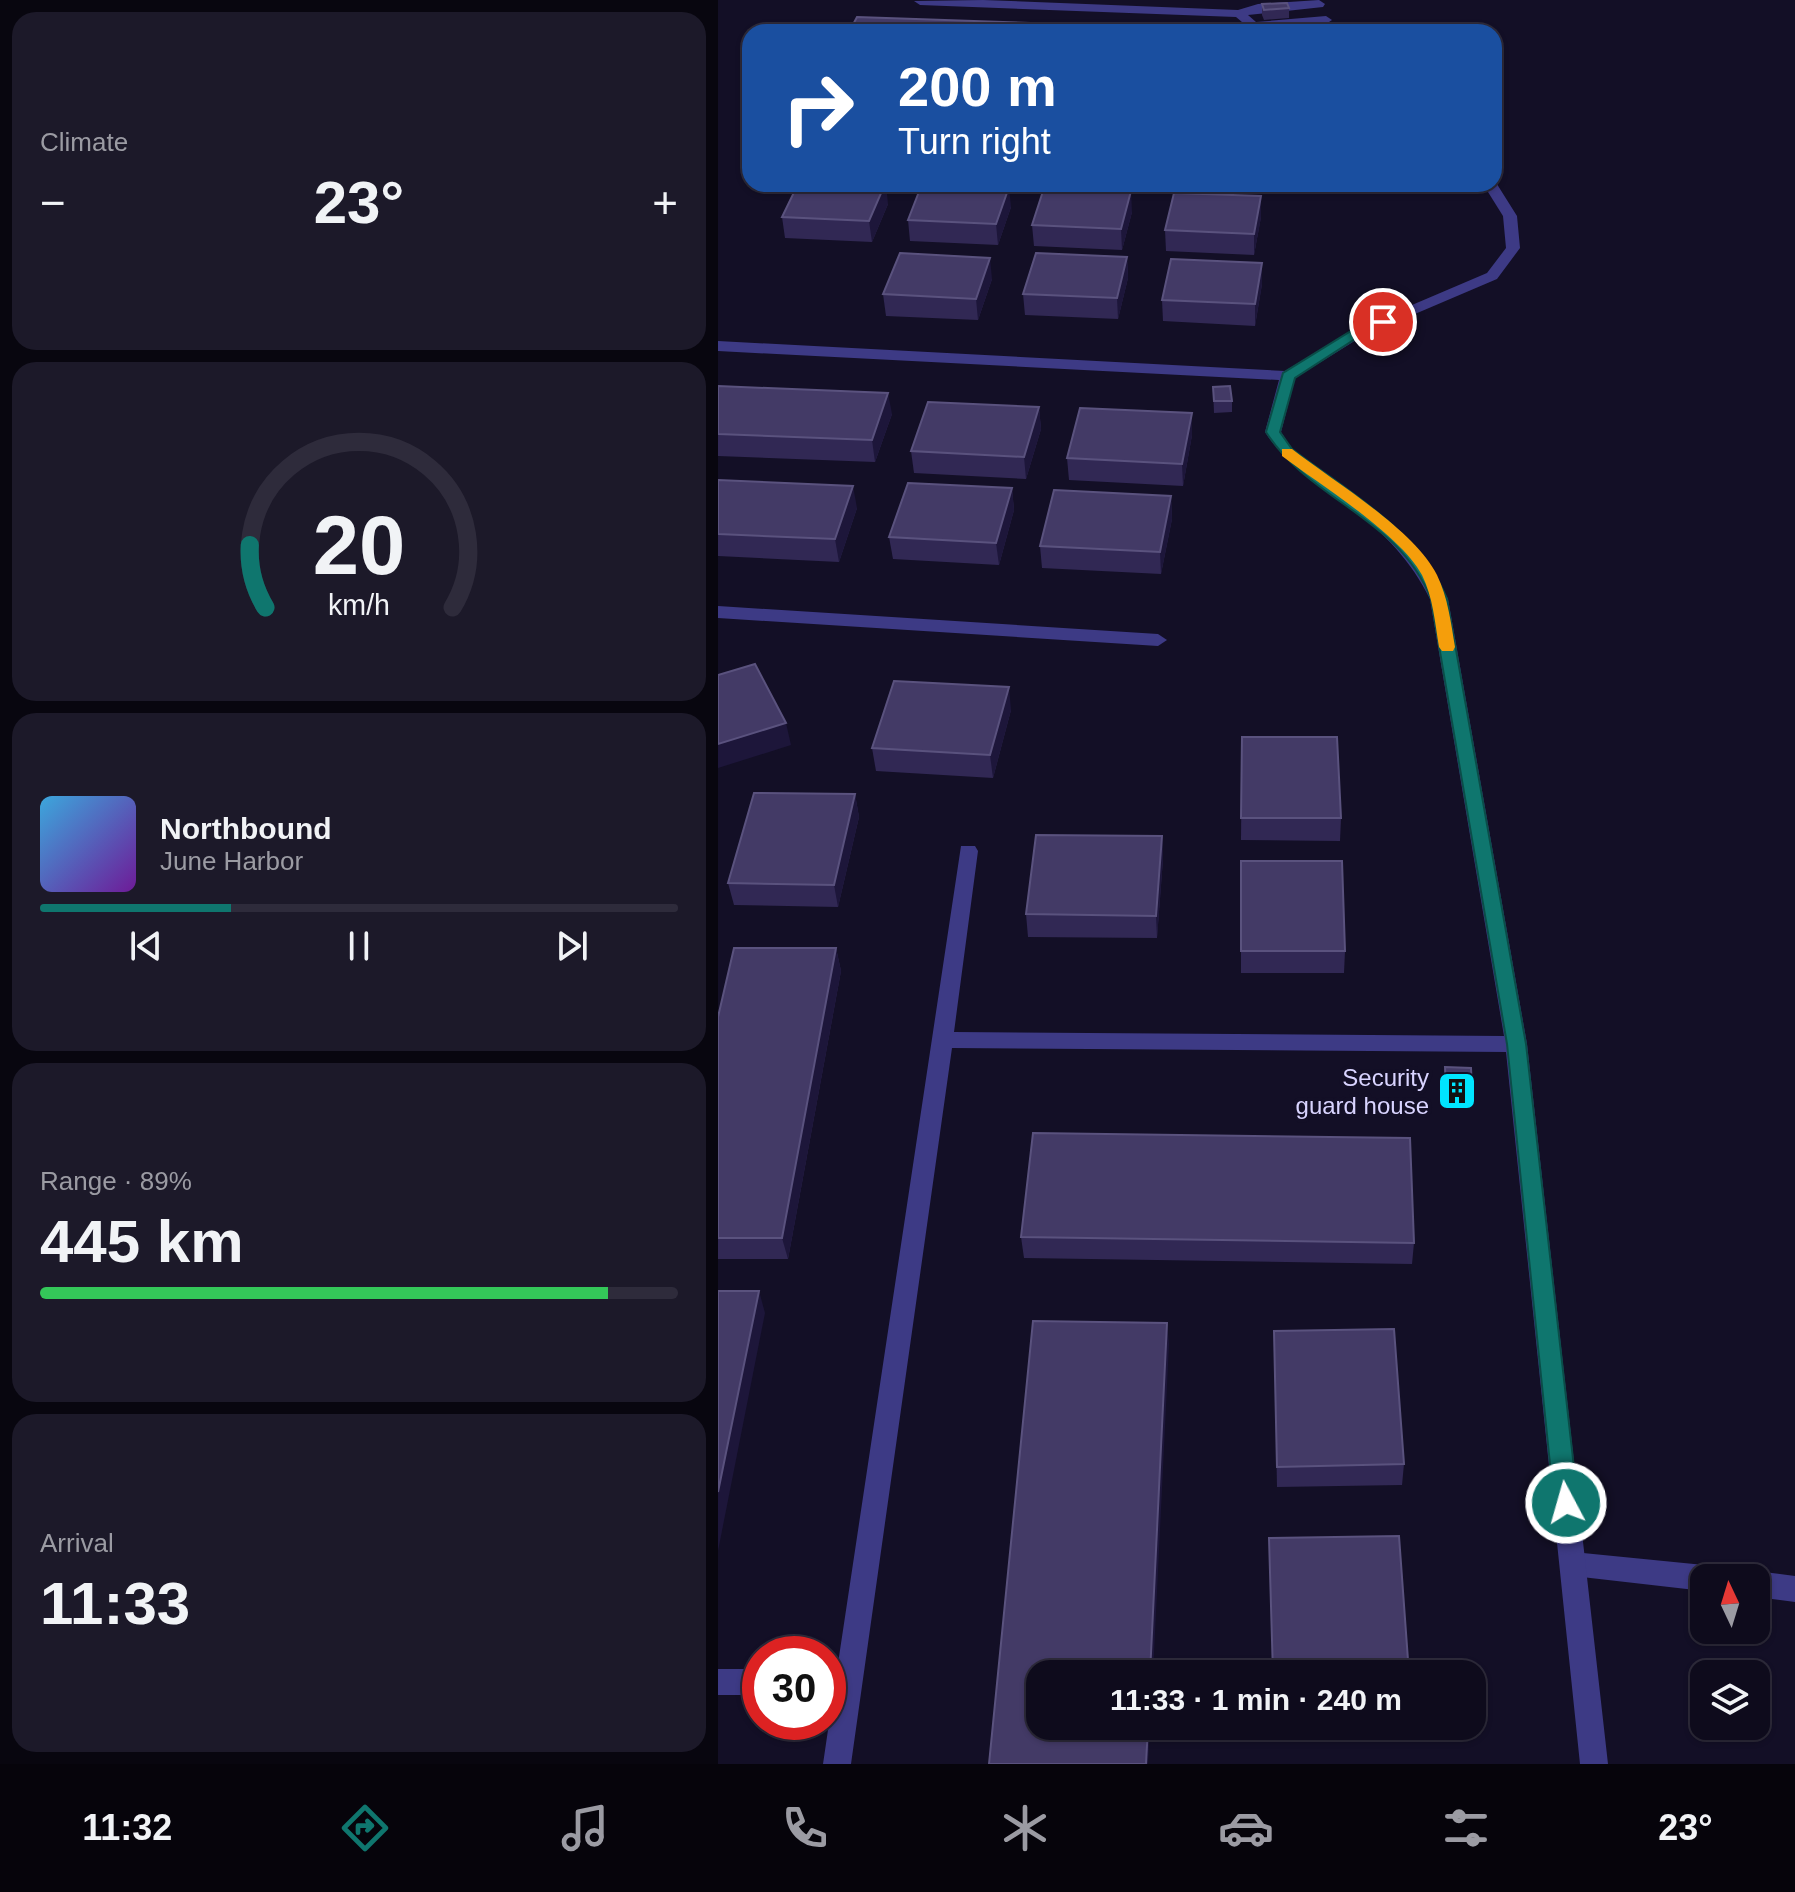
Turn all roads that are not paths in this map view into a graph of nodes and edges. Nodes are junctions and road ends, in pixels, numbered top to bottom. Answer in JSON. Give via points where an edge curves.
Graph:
{"nodes":[{"id":1,"x":920,"y":1,"type":"edge"},
{"id":2,"x":1318,"y":2,"type":"edge"},
{"id":3,"x":1239,"y":14,"type":"junction"},
{"id":4,"x":1326,"y":20,"type":"junction"},
{"id":5,"x":1253,"y":24,"type":"edge"},
{"id":6,"x":1292,"y":24,"type":"edge"},
{"id":7,"x":1330,"y":24,"type":"edge"},
{"id":8,"x":1495,"y":192,"type":"edge"},
{"id":9,"x":718,"y":346,"type":"edge"},
{"id":10,"x":1288,"y":376,"type":"junction"},
{"id":11,"x":718,"y":612,"type":"edge"},
{"id":12,"x":1158,"y":640,"type":"dead end"},
{"id":13,"x":968,"y":851,"type":"dead end"},
{"id":14,"x":942,"y":1040,"type":"junction"},
{"id":15,"x":1516,"y":1044,"type":"junction"},
{"id":16,"x":1573,"y":1564,"type":"junction"},
{"id":17,"x":1690,"y":1577,"type":"edge"},
{"id":18,"x":1770,"y":1586,"type":"edge"},
{"id":19,"x":1795,"y":1589,"type":"edge"},
{"id":20,"x":846,"y":1639,"type":"edge"},
{"id":21,"x":718,"y":1682,"type":"edge"},
{"id":22,"x":742,"y":1682,"type":"edge"},
{"id":23,"x":838,"y":1740,"type":"edge"},
{"id":24,"x":837,"y":1764,"type":"edge"},
{"id":25,"x":1594,"y":1764,"type":"edge"}],
"edges":[{"from":1,"to":3,"type":"street"},
{"from":2,"to":3,"type":"street"},
{"from":2,"to":4,"type":"street"},
{"from":3,"to":5,"type":"street"},
{"from":4,"to":6,"type":"street"},
{"from":4,"to":7,"type":"street"},
{"from":8,"to":10,"type":"street","via":[[1510,216],[1513,248],[1492,276],[1356,334]]},
{"from":9,"to":10,"type":"street"},
{"from":10,"to":15,"type":"street","via":[[1273,432],[1286,452],[1405,543],[1429,573],[1439,599]]},
{"from":11,"to":12,"type":"street"},
{"from":13,"to":14,"type":"street"},
{"from":14,"to":15,"type":"street"},
{"from":14,"to":20,"type":"street"},
{"from":15,"to":16,"type":"street"},
{"from":16,"to":17,"type":"street"},
{"from":16,"to":25,"type":"street"},
{"from":18,"to":19,"type":"street"},
{"from":21,"to":22,"type":"street"},
{"from":23,"to":24,"type":"street"}]}
